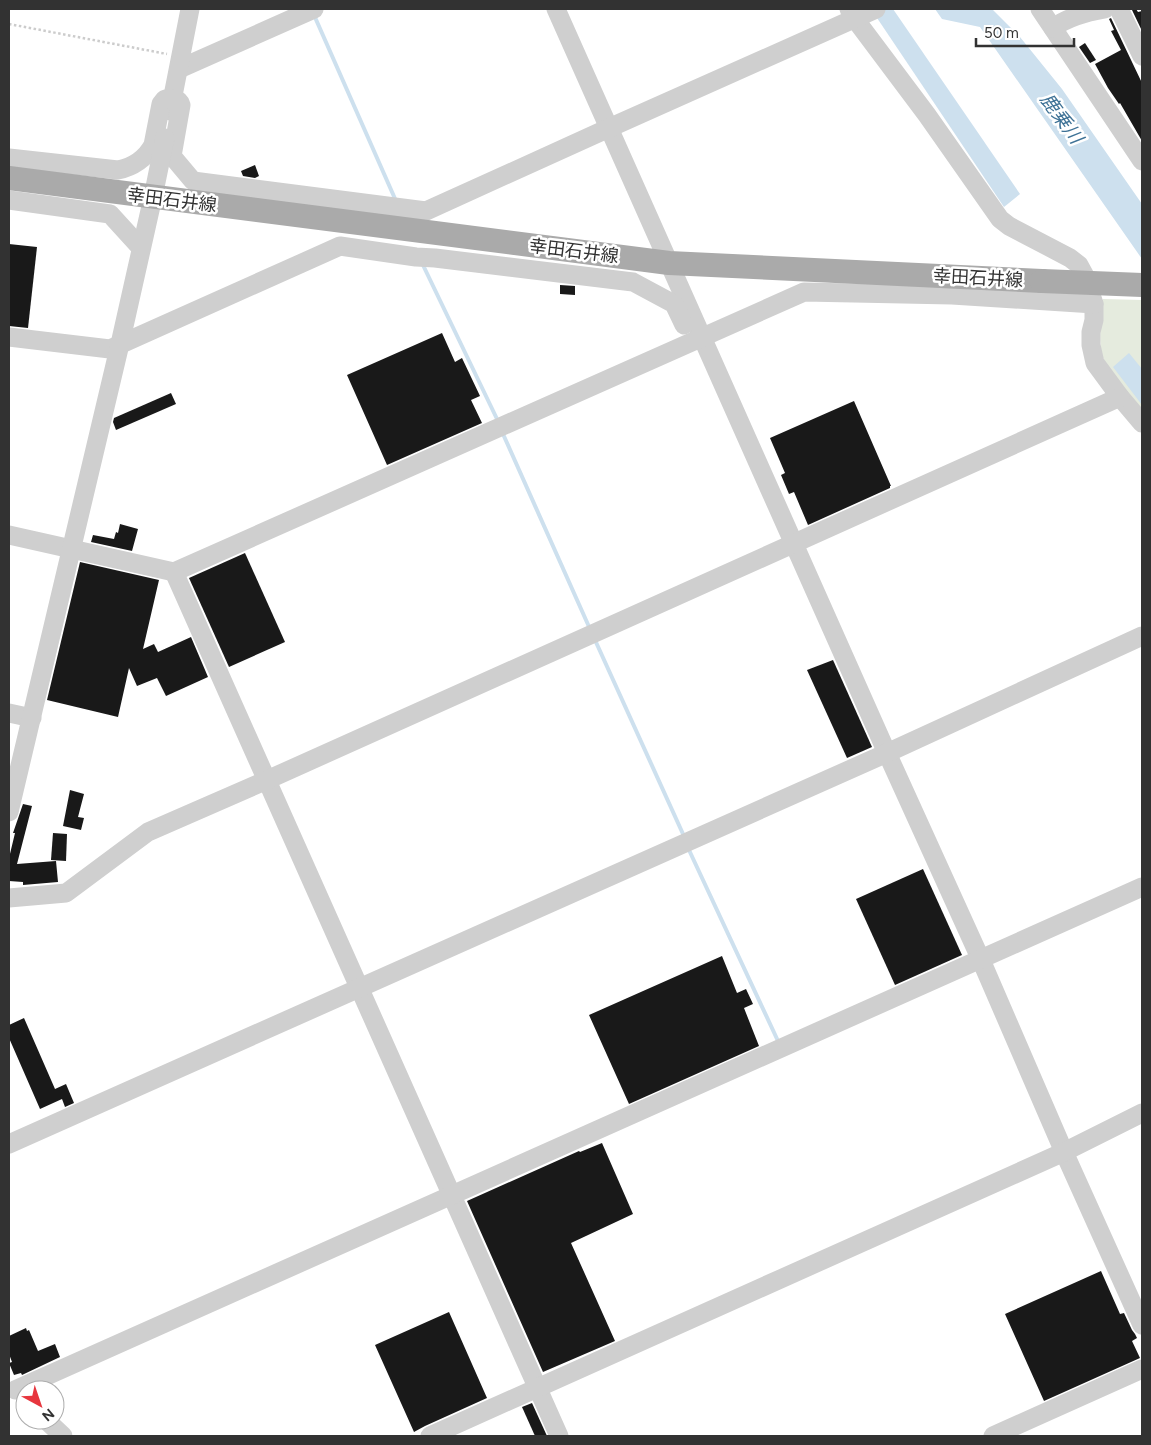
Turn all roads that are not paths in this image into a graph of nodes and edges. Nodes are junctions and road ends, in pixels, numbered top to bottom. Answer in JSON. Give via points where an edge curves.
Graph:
{"nodes":[{"id":1,"x":190,"y":9,"type":"edge"},
{"id":2,"x":314,"y":9,"type":"edge"},
{"id":3,"x":556,"y":9,"type":"edge"},
{"id":4,"x":838,"y":9,"type":"edge"},
{"id":5,"x":876,"y":9,"type":"edge"},
{"id":6,"x":1040,"y":9,"type":"edge"},
{"id":7,"x":1119,"y":9,"type":"edge"},
{"id":8,"x":1096,"y":10,"type":"edge"},
{"id":9,"x":852,"y":14,"type":"edge"},
{"id":10,"x":1053,"y":28,"type":"junction"},
{"id":11,"x":1142,"y":56,"type":"edge"},
{"id":12,"x":180,"y":63,"type":"junction"},
{"id":13,"x":738,"y":71,"type":"junction"},
{"id":14,"x":173,"y":99,"type":"junction"},
{"id":15,"x":927,"y":115,"type":"junction"},
{"id":16,"x":609,"y":128,"type":"junction"},
{"id":17,"x":9,"y":158,"type":"edge"},
{"id":18,"x":1142,"y":161,"type":"edge"},
{"id":19,"x":9,"y":178,"type":"edge"},
{"id":20,"x":153,"y":197,"type":"junction"},
{"id":21,"x":9,"y":200,"type":"edge"},
{"id":22,"x":141,"y":248,"type":"junction"},
{"id":23,"x":669,"y":263,"type":"junction"},
{"id":24,"x":1142,"y":285,"type":"edge"},
{"id":25,"x":1094,"y":304,"type":"junction"},
{"id":26,"x":9,"y":337,"type":"edge"},
{"id":27,"x":697,"y":340,"type":"junction"},
{"id":28,"x":120,"y":344,"type":"junction"},
{"id":29,"x":1120,"y":397,"type":"junction"},
{"id":30,"x":1142,"y":423,"type":"edge"},
{"id":31,"x":9,"y":535,"type":"edge"},
{"id":32,"x":794,"y":544,"type":"junction"},
{"id":33,"x":71,"y":549,"type":"junction"},
{"id":34,"x":174,"y":572,"type":"junction"},
{"id":35,"x":1142,"y":636,"type":"edge"},
{"id":36,"x":9,"y":713,"type":"edge"},
{"id":37,"x":32,"y":718,"type":"junction"},
{"id":38,"x":886,"y":753,"type":"junction"},
{"id":39,"x":267,"y":780,"type":"junction"},
{"id":40,"x":9,"y":812,"type":"edge"},
{"id":41,"x":1142,"y":887,"type":"edge"},
{"id":42,"x":9,"y":898,"type":"edge"},
{"id":43,"x":981,"y":960,"type":"junction"},
{"id":44,"x":360,"y":988,"type":"junction"},
{"id":45,"x":1142,"y":1113,"type":"edge"},
{"id":46,"x":9,"y":1144,"type":"edge"},
{"id":47,"x":1064,"y":1152,"type":"junction"},
{"id":48,"x":451,"y":1195,"type":"junction"},
{"id":49,"x":1142,"y":1325,"type":"edge"},
{"id":50,"x":1142,"y":1370,"type":"edge"},
{"id":51,"x":38,"y":1380,"type":"edge"},
{"id":52,"x":538,"y":1388,"type":"junction"},
{"id":53,"x":430,"y":1436,"type":"edge"},
{"id":54,"x":559,"y":1436,"type":"edge"},
{"id":55,"x":993,"y":1436,"type":"edge"}],
"edges":[{"from":1,"to":12,"type":"street"},
{"from":2,"to":12,"type":"street"},
{"from":3,"to":16,"type":"street"},
{"from":4,"to":13,"type":"street","via":[[834,18],[744,58],[738,64]]},
{"from":5,"to":9,"type":"street"},
{"from":6,"to":10,"type":"street"},
{"from":7,"to":11,"type":"street"},
{"from":8,"to":10,"type":"street"},
{"from":9,"to":13,"type":"street"},
{"from":9,"to":15,"type":"street"},
{"from":10,"to":18,"type":"street"},
{"from":12,"to":14,"type":"street"},
{"from":13,"to":15,"type":"street","via":[[743,76],[750,76],[848,34],[859,41],[909,109]]},
{"from":13,"to":16,"type":"street"},
{"from":14,"to":16,"type":"street","via":[[181,105],[172,156],[194,181],[426,211]]},
{"from":14,"to":17,"type":"street","via":[[164,99],[161,104],[150,150],[136,164],[124,169]]},
{"from":14,"to":20,"type":"street"},
{"from":15,"to":25,"type":"street","via":[[1000,218],[1079,266],[1086,276]]},
{"from":16,"to":23,"type":"street"},
{"from":19,"to":20,"type":"main road","name":"幸田石井線"},
{"from":20,"to":22,"type":"street"},
{"from":20,"to":23,"type":"main road","name":"幸田石井線"},
{"from":21,"to":22,"type":"street","via":[[110,214]]},
{"from":22,"to":28,"type":"street"},
{"from":23,"to":24,"type":"main road","name":"幸田石井線","bridge":true},
{"from":23,"to":27,"type":"street"},
{"from":25,"to":27,"type":"street","via":[[952,295],[804,292]]},
{"from":25,"to":29,"type":"street","via":[[1093,356]]},
{"from":26,"to":28,"type":"street","via":[[110,349]]},
{"from":27,"to":28,"type":"street","via":[[674,304],[633,282],[340,246]]},
{"from":27,"to":32,"type":"street"},
{"from":27,"to":34,"type":"street"},
{"from":28,"to":33,"type":"street"},
{"from":29,"to":30,"type":"street"},
{"from":29,"to":32,"type":"street"},
{"from":31,"to":33,"type":"street"},
{"from":32,"to":38,"type":"street"},
{"from":32,"to":39,"type":"street"},
{"from":33,"to":34,"type":"street"},
{"from":33,"to":37,"type":"street"},
{"from":34,"to":39,"type":"street"},
{"from":35,"to":38,"type":"street"},
{"from":36,"to":37,"type":"street"},
{"from":37,"to":40,"type":"street"},
{"from":38,"to":43,"type":"street"},
{"from":38,"to":44,"type":"street"},
{"from":39,"to":42,"type":"street","via":[[148,832],[66,893]]},
{"from":39,"to":44,"type":"street"},
{"from":41,"to":43,"type":"street"},
{"from":43,"to":47,"type":"street"},
{"from":43,"to":48,"type":"street"},
{"from":44,"to":46,"type":"street"},
{"from":44,"to":48,"type":"street"},
{"from":45,"to":47,"type":"street"},
{"from":47,"to":49,"type":"street"},
{"from":47,"to":52,"type":"street"},
{"from":48,"to":51,"type":"street"},
{"from":48,"to":52,"type":"street"},
{"from":50,"to":55,"type":"street"},
{"from":52,"to":53,"type":"street"},
{"from":52,"to":54,"type":"street"}]}
